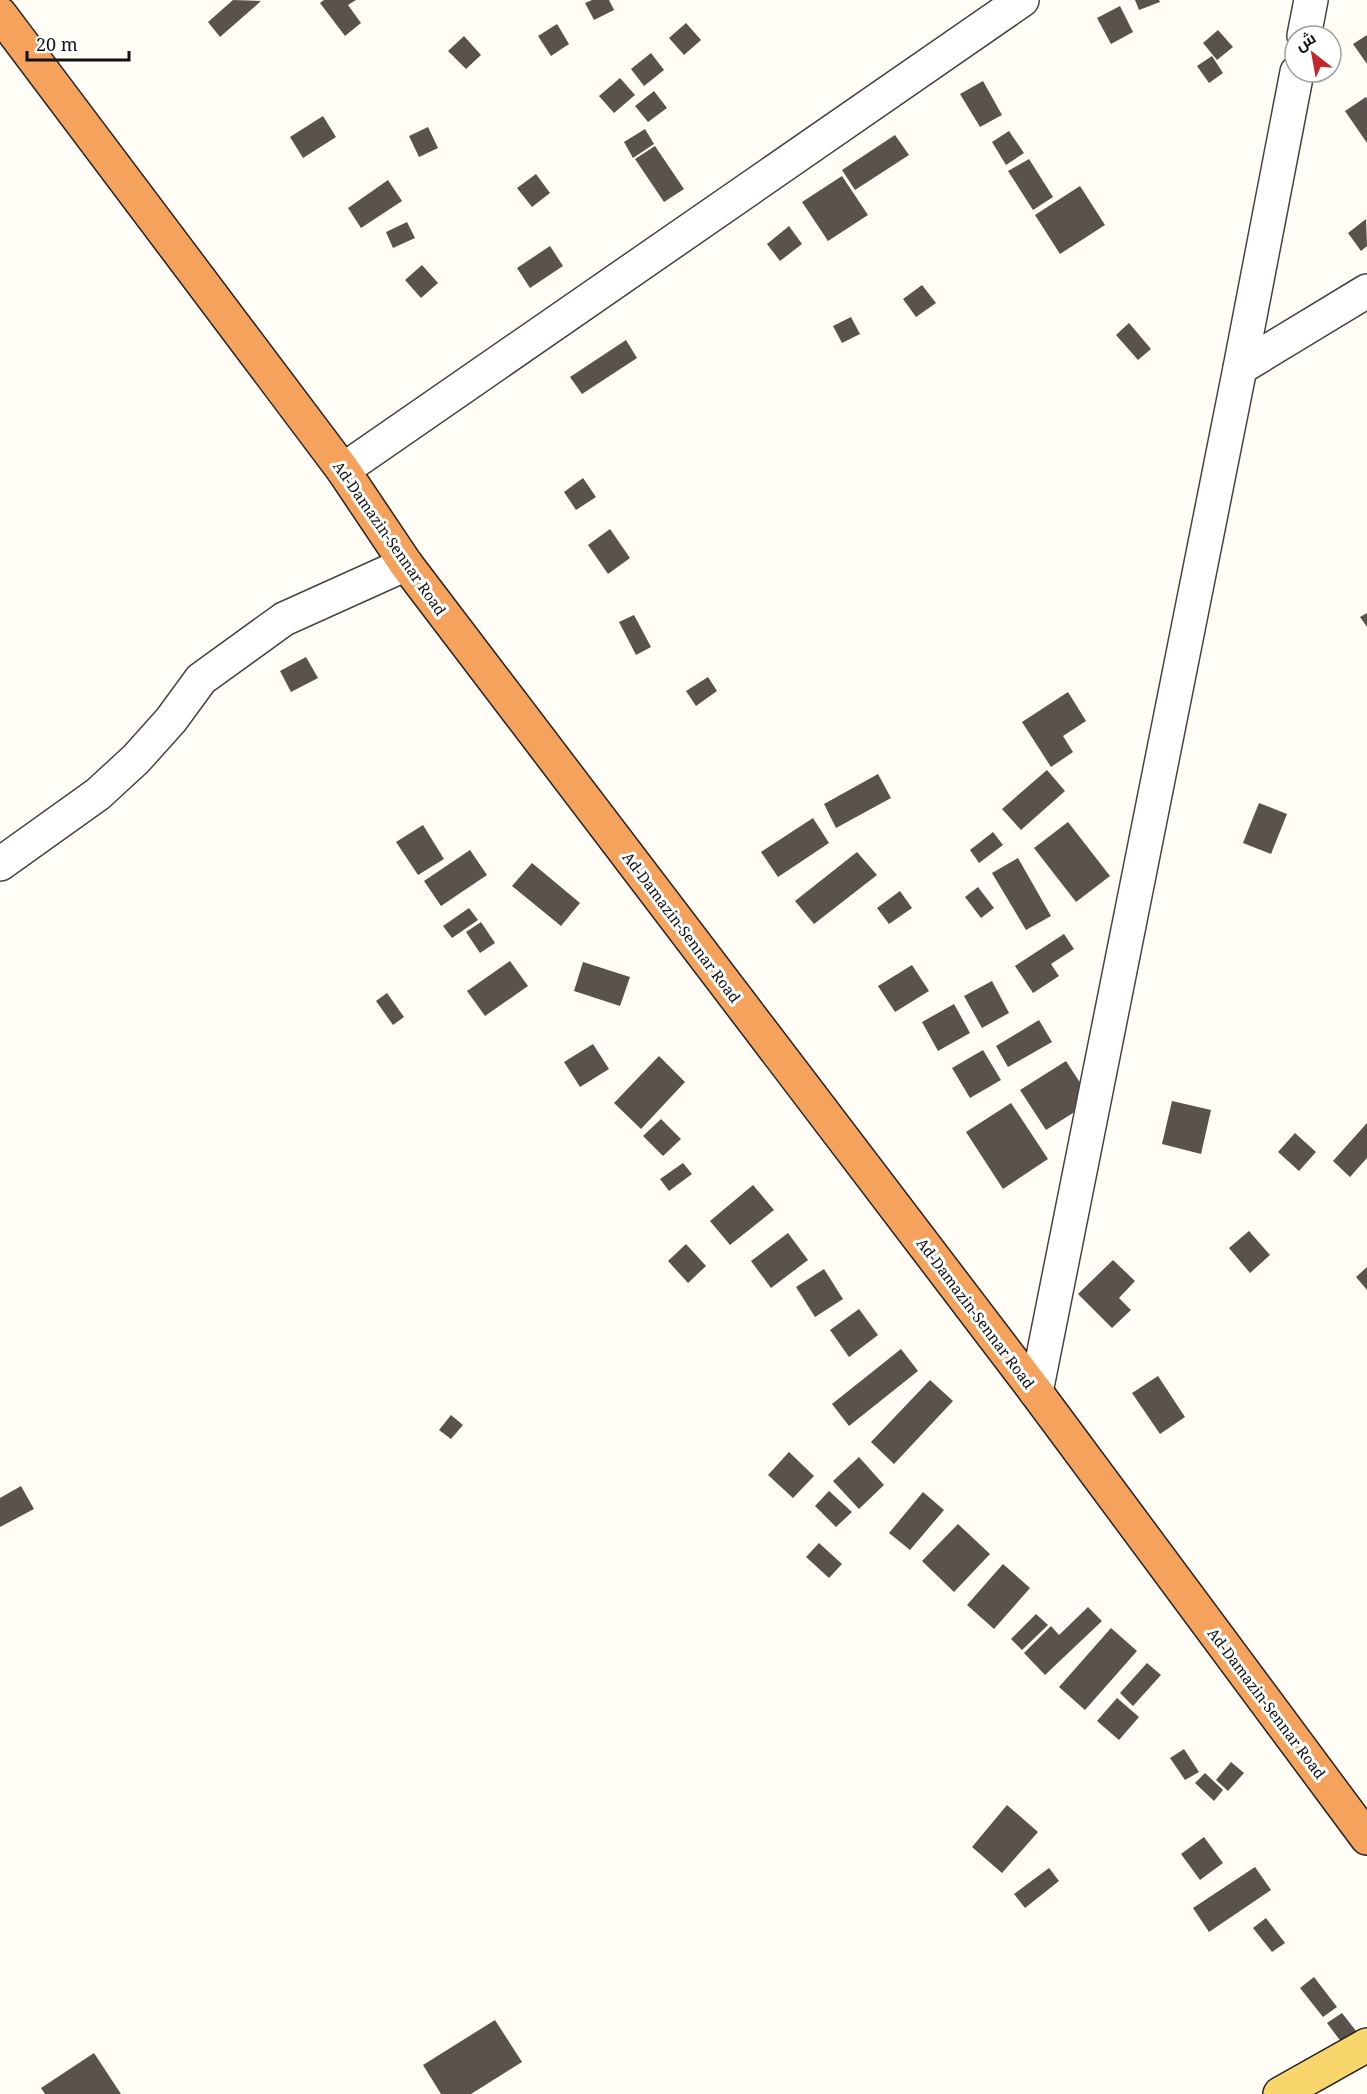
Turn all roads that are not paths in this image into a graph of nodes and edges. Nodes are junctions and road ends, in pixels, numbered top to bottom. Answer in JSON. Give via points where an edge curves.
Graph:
{"nodes":[{"id":1,"x":1022,"y":0,"type":"edge"},
{"id":2,"x":1311,"y":0,"type":"edge"},
{"id":3,"x":0,"y":14,"type":"edge"},
{"id":4,"x":1306,"y":24,"type":"edge"},
{"id":5,"x":1295,"y":84,"type":"edge"},
{"id":6,"x":1367,"y":291,"type":"edge"},
{"id":7,"x":1240,"y":368,"type":"junction"},
{"id":8,"x":343,"y":470,"type":"junction"},
{"id":9,"x":406,"y":564,"type":"junction"},
{"id":10,"x":0,"y":864,"type":"edge"},
{"id":11,"x":1036,"y":1392,"type":"junction"},
{"id":12,"x":1367,"y":1838,"type":"edge"},
{"id":13,"x":1367,"y":2045,"type":"edge"},
{"id":14,"x":1280,"y":2094,"type":"edge"}],
"edges":[{"from":1,"to":8,"type":"street"},
{"from":2,"to":4,"type":"street"},
{"from":3,"to":8,"type":"highway","name":"Ad-Damazin-Sennar Road"},
{"from":5,"to":7,"type":"street"},
{"from":6,"to":7,"type":"street"},
{"from":7,"to":11,"type":"street"},
{"from":8,"to":9,"type":"highway","name":"Ad-Damazin-Sennar Road"},
{"from":9,"to":10,"type":"street","via":[[284,620],[201,679],[171,720],[98,794]]},
{"from":9,"to":11,"type":"highway","name":"Ad-Damazin-Sennar Road"},
{"from":11,"to":12,"type":"highway","name":"Ad-Damazin-Sennar Road"},
{"from":13,"to":14,"type":"main road"}]}
